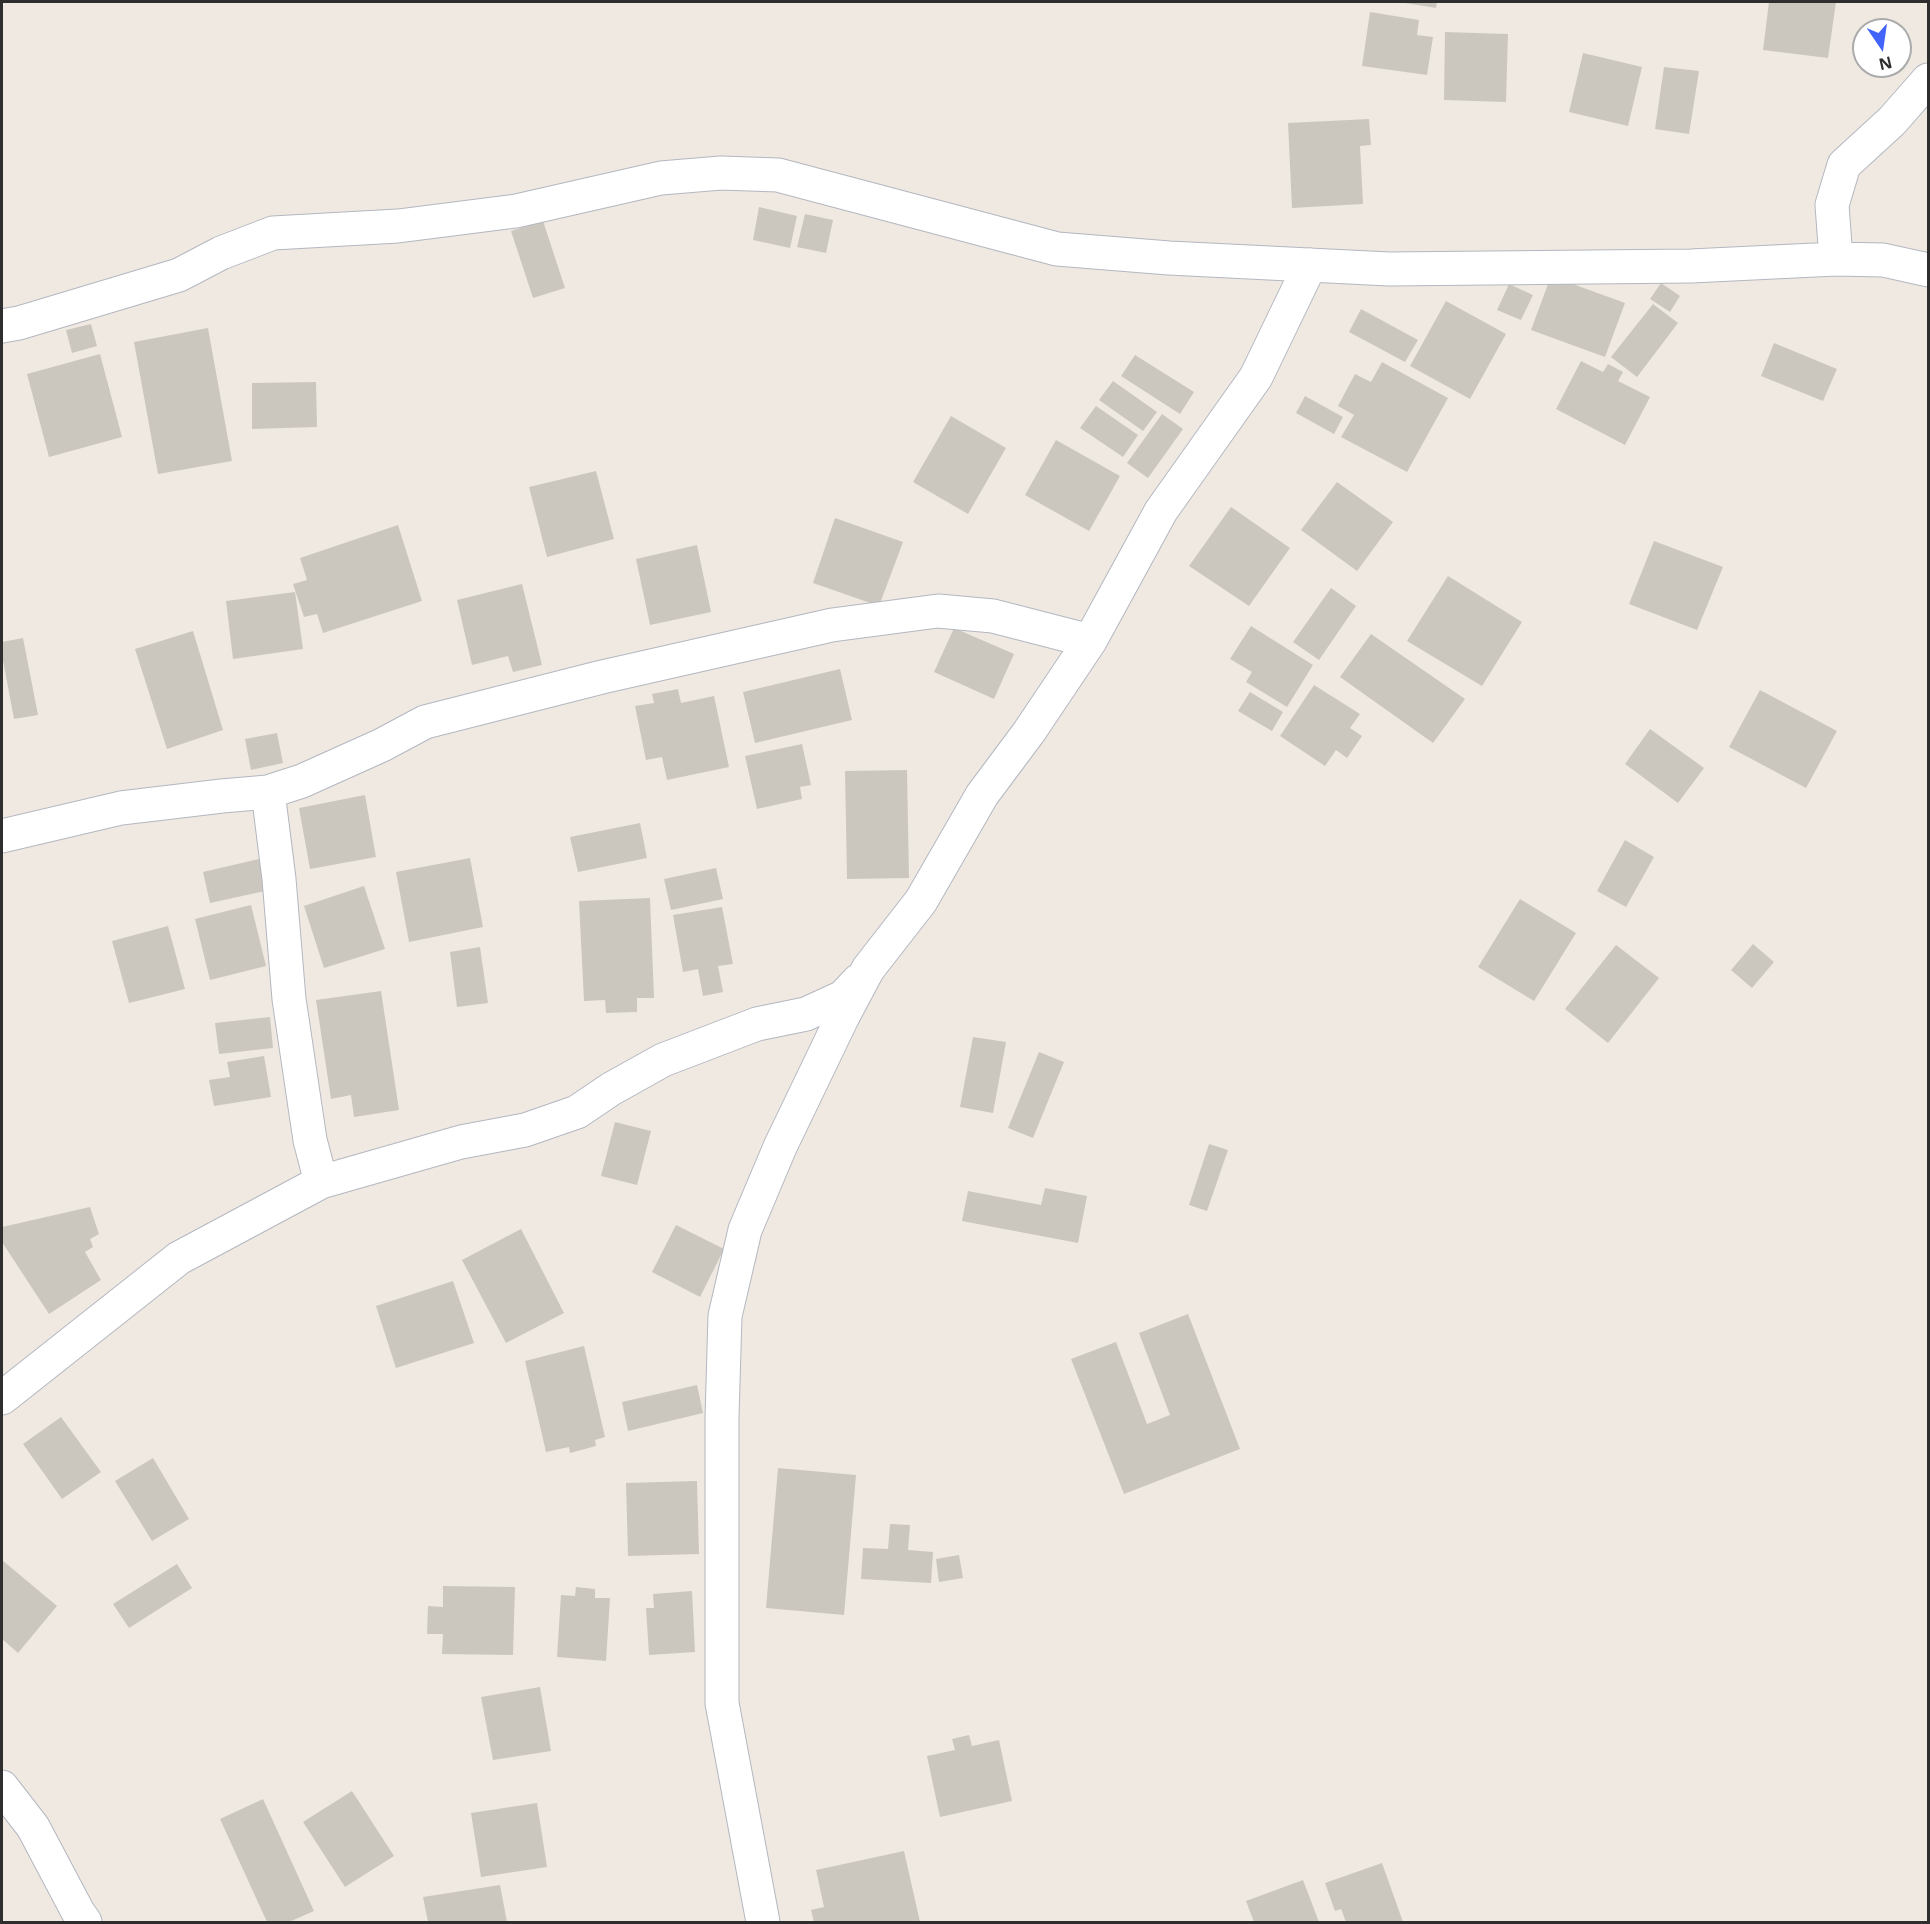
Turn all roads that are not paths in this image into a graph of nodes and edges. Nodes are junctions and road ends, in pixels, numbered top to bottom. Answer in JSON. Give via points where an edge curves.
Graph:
{"nodes":[{"id":1,"x":1929,"y":80,"type":"edge"},
{"id":2,"x":1836,"y":259,"type":"junction"},
{"id":3,"x":1310,"y":265,"type":"junction"},
{"id":4,"x":1929,"y":270,"type":"edge"},
{"id":5,"x":2,"y":326,"type":"edge"},
{"id":6,"x":1090,"y":641,"type":"junction"},
{"id":7,"x":268,"y":792,"type":"junction"},
{"id":8,"x":2,"y":836,"type":"edge"},
{"id":9,"x":868,"y":969,"type":"junction"},
{"id":10,"x":321,"y":1182,"type":"junction"},
{"id":11,"x":2,"y":1398,"type":"edge"},
{"id":12,"x":2,"y":1787,"type":"edge"},
{"id":13,"x":85,"y":1923,"type":"edge"},
{"id":14,"x":763,"y":1923,"type":"edge"}],
"edges":[{"from":1,"to":2,"type":"street","via":[[1844,165],[1832,205]]},
{"from":2,"to":3,"type":"street","via":[[1668,266],[1389,269]]},
{"from":2,"to":4,"type":"street","via":[[1883,260]]},
{"from":3,"to":5,"type":"street","via":[[1057,249],[778,175],[721,173],[661,178],[516,211],[398,226],[273,234],[221,253],[180,275]]},
{"from":3,"to":6,"type":"street","via":[[1256,377],[1161,511]]},
{"from":6,"to":7,"type":"street","via":[[993,616],[938,611],[832,625],[425,722],[382,746]]},
{"from":6,"to":9,"type":"street","via":[[982,795],[921,901]]},
{"from":7,"to":8,"type":"street","via":[[121,808]]},
{"from":7,"to":10,"type":"street","via":[[289,999],[310,1140]]},
{"from":9,"to":10,"type":"street","via":[[843,997],[806,1014],[757,1024],[663,1060],[577,1112],[525,1130],[461,1142]]},
{"from":9,"to":14,"type":"street","via":[[780,1147],[745,1230],[725,1316],[722,1703]]},
{"from":10,"to":11,"type":"street","via":[[179,1258]]},
{"from":12,"to":13,"type":"street","via":[[33,1827]]}]}
